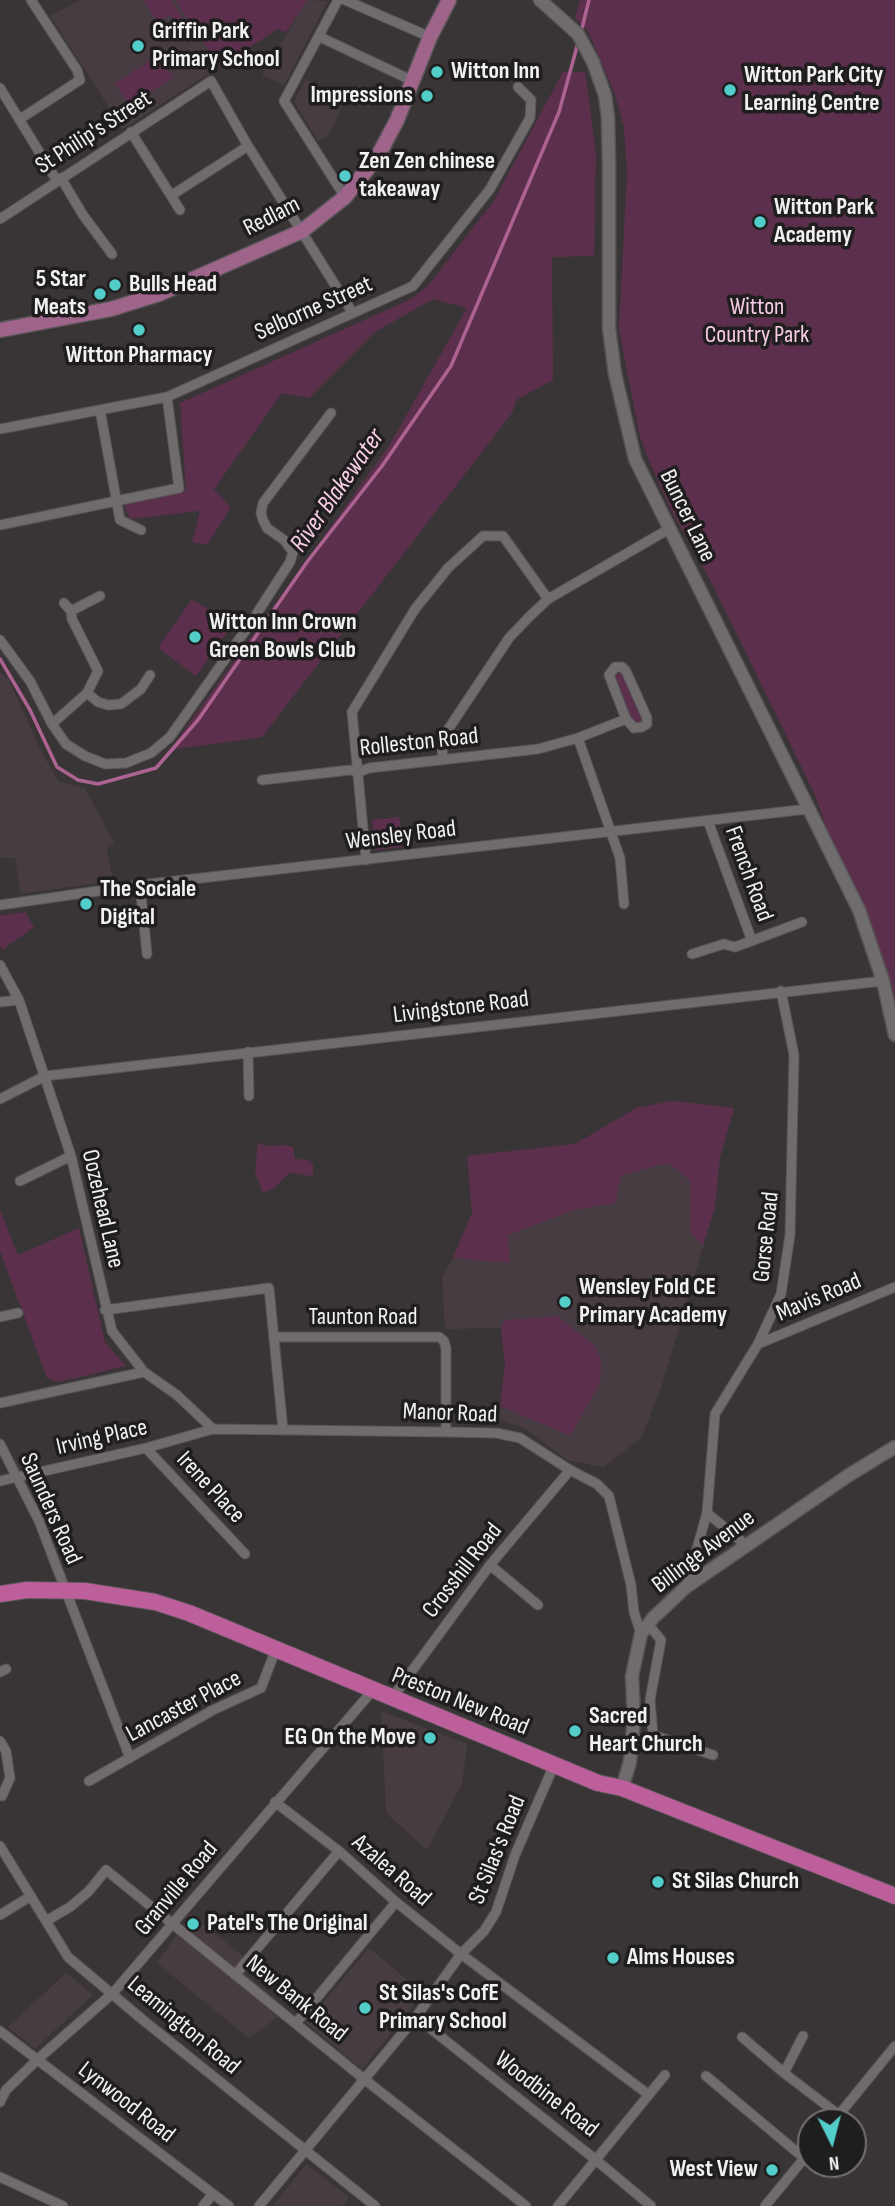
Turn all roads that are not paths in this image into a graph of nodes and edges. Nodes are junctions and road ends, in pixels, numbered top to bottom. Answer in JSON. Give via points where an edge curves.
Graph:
{"nodes":[{"id":1,"x":31,"y":0,"type":"edge"},
{"id":2,"x":338,"y":0,"type":"edge"},
{"id":3,"x":345,"y":0,"type":"edge"},
{"id":4,"x":449,"y":0,"type":"edge"},
{"id":5,"x":540,"y":0,"type":"edge"},
{"id":6,"x":362,"y":3,"type":"edge"},
{"id":7,"x":320,"y":37,"type":"junction"},
{"id":8,"x":430,"y":37,"type":"junction"},
{"id":9,"x":413,"y":81,"type":"junction"},
{"id":10,"x":518,"y":87,"type":"dead end"},
{"id":11,"x":0,"y":88,"type":"edge"},
{"id":12,"x":20,"y":119,"type":"junction"},
{"id":13,"x":131,"y":132,"type":"junction"},
{"id":14,"x":248,"y":146,"type":"junction"},
{"id":15,"x":59,"y":180,"type":"junction"},
{"id":16,"x":172,"y":195,"type":"junction"},
{"id":17,"x":345,"y":197,"type":"junction"},
{"id":18,"x":180,"y":210,"type":"dead end"},
{"id":19,"x":0,"y":219,"type":"edge"},
{"id":20,"x":302,"y":231,"type":"junction"},
{"id":21,"x":112,"y":254,"type":"dead end"},
{"id":22,"x":352,"y":312,"type":"junction"},
{"id":23,"x":0,"y":330,"type":"edge"},
{"id":24,"x":167,"y":397,"type":"junction"},
{"id":25,"x":100,"y":410,"type":"junction"},
{"id":26,"x":331,"y":414,"type":"dead end"},
{"id":27,"x":0,"y":429,"type":"edge"},
{"id":28,"x":116,"y":502,"type":"junction"},
{"id":29,"x":0,"y":526,"type":"edge"},
{"id":30,"x":669,"y":529,"type":"junction"},
{"id":31,"x":141,"y":530,"type":"dead end"},
{"id":32,"x":100,"y":596,"type":"dead end"},
{"id":33,"x":548,"y":598,"type":"junction"},
{"id":34,"x":64,"y":603,"type":"dead end"},
{"id":35,"x":71,"y":611,"type":"junction"},
{"id":36,"x":0,"y":640,"type":"edge"},
{"id":37,"x":150,"y":675,"type":"dead end"},
{"id":38,"x":87,"y":693,"type":"junction"},
{"id":39,"x":626,"y":719,"type":"junction"},
{"id":40,"x":52,"y":724,"type":"junction"},
{"id":41,"x":578,"y":738,"type":"junction"},
{"id":42,"x":442,"y":760,"type":"junction"},
{"id":43,"x":359,"y":772,"type":"junction"},
{"id":44,"x":262,"y":780,"type":"dead end"},
{"id":45,"x":808,"y":809,"type":"junction"},
{"id":46,"x":708,"y":821,"type":"junction"},
{"id":47,"x":610,"y":831,"type":"junction"},
{"id":48,"x":366,"y":860,"type":"junction"},
{"id":49,"x":139,"y":885,"type":"junction"},
{"id":50,"x":624,"y":904,"type":"dead end"},
{"id":51,"x":0,"y":905,"type":"edge"},
{"id":52,"x":802,"y":922,"type":"dead end"},
{"id":53,"x":752,"y":941,"type":"junction"},
{"id":54,"x":147,"y":954,"type":"dead end"},
{"id":55,"x":692,"y":954,"type":"dead end"},
{"id":56,"x":0,"y":965,"type":"edge"},
{"id":57,"x":883,"y":981,"type":"junction"},
{"id":58,"x":781,"y":991,"type":"junction"},
{"id":59,"x":19,"y":1000,"type":"junction"},
{"id":60,"x":0,"y":1002,"type":"edge"},
{"id":61,"x":895,"y":1035,"type":"edge"},
{"id":62,"x":248,"y":1052,"type":"junction"},
{"id":63,"x":45,"y":1076,"type":"junction"},
{"id":64,"x":249,"y":1096,"type":"dead end"},
{"id":65,"x":0,"y":1099,"type":"edge"},
{"id":66,"x":71,"y":1157,"type":"junction"},
{"id":67,"x":20,"y":1181,"type":"dead end"},
{"id":68,"x":895,"y":1287,"type":"edge"},
{"id":69,"x":105,"y":1310,"type":"junction"},
{"id":70,"x":18,"y":1313,"type":"dead end"},
{"id":71,"x":0,"y":1317,"type":"edge"},
{"id":72,"x":274,"y":1337,"type":"junction"},
{"id":73,"x":758,"y":1344,"type":"junction"},
{"id":74,"x":144,"y":1372,"type":"junction"},
{"id":75,"x":0,"y":1404,"type":"edge"},
{"id":76,"x":213,"y":1429,"type":"junction"},
{"id":77,"x":283,"y":1430,"type":"junction"},
{"id":78,"x":446,"y":1432,"type":"junction"},
{"id":79,"x":0,"y":1444,"type":"edge"},
{"id":80,"x":895,"y":1447,"type":"edge"},
{"id":81,"x":146,"y":1448,"type":"junction"},
{"id":82,"x":573,"y":1472,"type":"junction"},
{"id":83,"x":18,"y":1477,"type":"junction"},
{"id":84,"x":0,"y":1482,"type":"edge"},
{"id":85,"x":707,"y":1513,"type":"junction"},
{"id":86,"x":746,"y":1545,"type":"junction"},
{"id":87,"x":245,"y":1553,"type":"dead end"},
{"id":88,"x":489,"y":1565,"type":"junction"},
{"id":89,"x":685,"y":1587,"type":"junction"},
{"id":90,"x":64,"y":1590,"type":"junction"},
{"id":91,"x":0,"y":1594,"type":"edge"},
{"id":92,"x":538,"y":1605,"type":"dead end"},
{"id":93,"x":645,"y":1629,"type":"junction"},
{"id":94,"x":276,"y":1649,"type":"junction"},
{"id":95,"x":373,"y":1690,"type":"junction"},
{"id":96,"x":392,"y":1698,"type":"junction"},
{"id":97,"x":0,"y":1741,"type":"edge"},
{"id":98,"x":713,"y":1755,"type":"dead end"},
{"id":99,"x":130,"y":1758,"type":"junction"},
{"id":100,"x":554,"y":1765,"type":"junction"},
{"id":101,"x":89,"y":1781,"type":"dead end"},
{"id":102,"x":622,"y":1788,"type":"junction"},
{"id":103,"x":2,"y":1796,"type":"edge"},
{"id":104,"x":275,"y":1802,"type":"junction"},
{"id":105,"x":0,"y":1846,"type":"edge"},
{"id":106,"x":339,"y":1851,"type":"junction"},
{"id":107,"x":31,"y":1896,"type":"junction"},
{"id":108,"x":895,"y":1896,"type":"edge"},
{"id":109,"x":396,"y":1902,"type":"junction"},
{"id":110,"x":0,"y":1915,"type":"edge"},
{"id":111,"x":46,"y":1921,"type":"junction"},
{"id":112,"x":172,"y":1923,"type":"junction"},
{"id":113,"x":461,"y":1954,"type":"junction"},
{"id":114,"x":236,"y":1975,"type":"junction"},
{"id":115,"x":113,"y":1993,"type":"junction"},
{"id":116,"x":416,"y":2017,"type":"junction"},
{"id":117,"x":296,"y":2023,"type":"junction"},
{"id":118,"x":0,"y":2031,"type":"edge"},
{"id":119,"x":803,"y":2036,"type":"dead end"},
{"id":120,"x":743,"y":2037,"type":"dead end"},
{"id":121,"x":895,"y":2046,"type":"edge"},
{"id":122,"x":38,"y":2059,"type":"junction"},
{"id":123,"x":891,"y":2059,"type":"edge"},
{"id":124,"x":785,"y":2073,"type":"junction"},
{"id":125,"x":665,"y":2075,"type":"dead end"},
{"id":126,"x":706,"y":2076,"type":"dead end"},
{"id":127,"x":363,"y":2078,"type":"junction"},
{"id":128,"x":649,"y":2095,"type":"junction"},
{"id":129,"x":0,"y":2102,"type":"edge"},
{"id":130,"x":824,"y":2108,"type":"edge"},
{"id":131,"x":846,"y":2108,"type":"edge"},
{"id":132,"x":304,"y":2150,"type":"junction"},
{"id":133,"x":797,"y":2152,"type":"edge"},
{"id":134,"x":596,"y":2160,"type":"junction"},
{"id":135,"x":797,"y":2167,"type":"edge"},
{"id":136,"x":0,"y":2177,"type":"edge"},
{"id":137,"x":213,"y":2194,"type":"junction"},
{"id":138,"x":63,"y":2206,"type":"edge"},
{"id":139,"x":203,"y":2206,"type":"edge"},
{"id":140,"x":229,"y":2206,"type":"edge"},
{"id":141,"x":259,"y":2206,"type":"edge"},
{"id":142,"x":375,"y":2206,"type":"edge"},
{"id":143,"x":526,"y":2206,"type":"edge"},
{"id":144,"x":558,"y":2206,"type":"edge"},
{"id":145,"x":651,"y":2206,"type":"edge"},
{"id":146,"x":765,"y":2206,"type":"edge"}],
"edges":[{"from":1,"to":12,"type":"street","via":[[79,80]]},
{"from":2,"to":7,"type":"street"},
{"from":3,"to":6,"type":"street"},
{"from":4,"to":8,"type":"main road","name":"Redlam"},
{"from":5,"to":30,"type":"main road","name":"Buncer Lane","via":[[578,34],[605,95],[609,328],[615,374],[635,459]]},
{"from":6,"to":8,"type":"street"},
{"from":7,"to":9,"type":"street"},
{"from":7,"to":17,"type":"street","via":[[284,101]]},
{"from":8,"to":9,"type":"main road","name":"Redlam"},
{"from":9,"to":17,"type":"main road","name":"Redlam","via":[[378,156]]},
{"from":10,"to":22,"type":"street","name":"Selborne Street","via":[[531,100],[530,118],[490,189],[413,286]]},
{"from":11,"to":12,"type":"street"},
{"from":12,"to":15,"type":"street"},
{"from":13,"to":14,"type":"street","name":"St Philip's Street","via":[[211,81]]},
{"from":13,"to":15,"type":"street","name":"St Philip's Street"},
{"from":13,"to":16,"type":"street"},
{"from":14,"to":16,"type":"street"},
{"from":14,"to":20,"type":"street"},
{"from":15,"to":19,"type":"street","name":"St Philip's Street"},
{"from":15,"to":21,"type":"street"},
{"from":16,"to":18,"type":"street"},
{"from":17,"to":20,"type":"main road","name":"Redlam"},
{"from":20,"to":22,"type":"street"},
{"from":20,"to":23,"type":"main road","name":"Redlam","via":[[159,294],[111,309]]},
{"from":22,"to":24,"type":"street","name":"Selborne Street"},
{"from":24,"to":25,"type":"street","name":"Selborne Street"},
{"from":24,"to":28,"type":"street","via":[[179,488]]},
{"from":25,"to":27,"type":"street","name":"Selborne Street"},
{"from":25,"to":28,"type":"street"},
{"from":26,"to":40,"type":"street","via":[[263,503],[261,513],[267,528],[293,552],[290,562],[170,737],[151,753],[126,763],[105,764],[66,744]]},
{"from":28,"to":29,"type":"street"},
{"from":28,"to":31,"type":"street","via":[[120,520]]},
{"from":30,"to":33,"type":"street"},
{"from":30,"to":45,"type":"main road","name":"Buncer Lane"},
{"from":32,"to":35,"type":"street"},
{"from":33,"to":42,"type":"street","via":[[509,638],[475,686],[443,737]]},
{"from":33,"to":43,"type":"street","via":[[503,536],[483,536],[448,568],[415,608],[352,712]]},
{"from":34,"to":35,"type":"street"},
{"from":35,"to":38,"type":"street","via":[[98,670]]},
{"from":36,"to":40,"type":"street","via":[[30,681]]},
{"from":37,"to":38,"type":"street","via":[[141,689],[121,704],[98,702]]},
{"from":38,"to":40,"type":"street"},
{"from":39,"to":39,"type":"street","name":"Rolleston Road","via":[[609,675],[618,666],[626,671],[648,721],[634,728]]},
{"from":39,"to":41,"type":"street","name":"Rolleston Road"},
{"from":41,"to":42,"type":"street","name":"Rolleston Road","via":[[538,749]]},
{"from":41,"to":47,"type":"street"},
{"from":42,"to":43,"type":"street","name":"Rolleston Road"},
{"from":43,"to":44,"type":"street","name":"Rolleston Road"},
{"from":43,"to":48,"type":"street"},
{"from":45,"to":46,"type":"street","name":"Wensley Road"},
{"from":45,"to":57,"type":"main road","name":"Buncer Lane","via":[[859,910]]},
{"from":46,"to":47,"type":"street","name":"Wensley Road"},
{"from":46,"to":53,"type":"street","name":"French Road"},
{"from":47,"to":48,"type":"street","name":"Wensley Road"},
{"from":47,"to":50,"type":"street","via":[[620,858]]},
{"from":48,"to":49,"type":"street","name":"Wensley Road"},
{"from":49,"to":51,"type":"street","name":"Wensley Road"},
{"from":49,"to":54,"type":"street"},
{"from":52,"to":53,"type":"street","name":"French Road"},
{"from":53,"to":55,"type":"street","name":"French Road"},
{"from":56,"to":59,"type":"street","name":"Oozehead Lane"},
{"from":57,"to":58,"type":"street","name":"Livingstone Road"},
{"from":57,"to":61,"type":"main road","name":"Buncer Lane"},
{"from":58,"to":62,"type":"street","name":"Livingstone Road"},
{"from":58,"to":73,"type":"street","name":"Gorse Road","via":[[794,1055],[790,1235],[781,1294]]},
{"from":59,"to":60,"type":"street"},
{"from":59,"to":63,"type":"street","name":"Oozehead Lane"},
{"from":62,"to":63,"type":"street","name":"Livingstone Road"},
{"from":62,"to":64,"type":"street"},
{"from":63,"to":65,"type":"street"},
{"from":63,"to":66,"type":"street","name":"Oozehead Lane"},
{"from":66,"to":67,"type":"street"},
{"from":66,"to":69,"type":"street","name":"Oozehead Lane"},
{"from":68,"to":73,"type":"street","name":"Mavis Road"},
{"from":69,"to":72,"type":"street","via":[[269,1288]]},
{"from":69,"to":74,"type":"street","name":"Oozehead Lane","via":[[112,1331]]},
{"from":70,"to":71,"type":"street"},
{"from":72,"to":77,"type":"street"},
{"from":72,"to":78,"type":"street","name":"Taunton Road","via":[[439,1337],[446,1348]]},
{"from":73,"to":85,"type":"street","name":"Gorse Road","via":[[715,1414]]},
{"from":74,"to":75,"type":"street"},
{"from":74,"to":76,"type":"street","name":"Oozehead Lane"},
{"from":76,"to":77,"type":"street","name":"Manor Road"},
{"from":76,"to":81,"type":"street","name":"Irving Place"},
{"from":77,"to":78,"type":"street","name":"Manor Road"},
{"from":78,"to":82,"type":"street","name":"Manor Road","via":[[520,1438]]},
{"from":79,"to":83,"type":"street","name":"Saunders Road"},
{"from":80,"to":86,"type":"main road","name":"Billinge Avenue"},
{"from":81,"to":83,"type":"street","name":"Irving Place"},
{"from":81,"to":87,"type":"street","name":"Irene Place"},
{"from":82,"to":88,"type":"street","name":"Crosshill Road"},
{"from":82,"to":93,"type":"street","name":"Manor Road","via":[[609,1496],[634,1612]]},
{"from":83,"to":84,"type":"street","name":"Irving Place"},
{"from":83,"to":90,"type":"street","name":"Saunders Road"},
{"from":85,"to":86,"type":"street"},
{"from":85,"to":89,"type":"street","name":"Gorse Road"},
{"from":86,"to":89,"type":"main road","name":"Billinge Avenue"},
{"from":88,"to":92,"type":"street"},
{"from":88,"to":96,"type":"street","name":"Crosshill Road"},
{"from":89,"to":93,"type":"main road","name":"Billinge Avenue"},
{"from":90,"to":91,"type":"highway","name":"Preston New Road"},
{"from":90,"to":94,"type":"highway","name":"Preston New Road","via":[[155,1602]]},
{"from":90,"to":99,"type":"street","name":"Saunders Road"},
{"from":93,"to":98,"type":"street","name":"Manor Road","via":[[662,1640],[650,1700],[653,1735]]},
{"from":93,"to":102,"type":"main road","via":[[632,1676],[634,1719]]},
{"from":94,"to":95,"type":"highway","name":"Preston New Road"},
{"from":94,"to":99,"type":"street","name":"Lancaster Place","via":[[261,1688]]},
{"from":95,"to":96,"type":"highway","name":"Preston New Road"},
{"from":95,"to":104,"type":"street","name":"Granville Road"},
{"from":96,"to":100,"type":"highway","name":"Preston New Road"},
{"from":97,"to":103,"type":"street","via":[[10,1777]]},
{"from":99,"to":101,"type":"street","name":"Lancaster Place"},
{"from":100,"to":102,"type":"highway","name":"Preston New Road"},
{"from":100,"to":113,"type":"street","name":"St Silas's Road","via":[[496,1912]]},
{"from":102,"to":108,"type":"highway","name":"Preston New Road"},
{"from":104,"to":106,"type":"street","name":"Azalea Road"},
{"from":104,"to":112,"type":"street","name":"Granville Road"},
{"from":105,"to":107,"type":"street","name":"Leamington Road"},
{"from":106,"to":109,"type":"street","name":"Azalea Road"},
{"from":106,"to":114,"type":"street"},
{"from":107,"to":110,"type":"street"},
{"from":107,"to":111,"type":"street","name":"Leamington Road"},
{"from":109,"to":113,"type":"street","name":"Azalea Road"},
{"from":109,"to":117,"type":"street"},
{"from":111,"to":112,"type":"street","name":"New Bank Road","via":[[89,1891],[106,1870]]},
{"from":111,"to":115,"type":"street","name":"Leamington Road","via":[[68,1957]]},
{"from":112,"to":114,"type":"street","name":"New Bank Road"},
{"from":112,"to":115,"type":"street","name":"Granville Road"},
{"from":113,"to":116,"type":"street","name":"St Silas's Road"},
{"from":113,"to":128,"type":"street","name":"Azalea Road"},
{"from":114,"to":117,"type":"street","name":"New Bank Road"},
{"from":115,"to":122,"type":"street","name":"Granville Road"},
{"from":115,"to":132,"type":"street","name":"Leamington Road"},
{"from":116,"to":127,"type":"street","name":"St Silas's Road"},
{"from":116,"to":134,"type":"street","name":"Woodbine Road"},
{"from":117,"to":127,"type":"street","name":"New Bank Road"},
{"from":118,"to":122,"type":"street","name":"Lynwood Road"},
{"from":119,"to":124,"type":"street"},
{"from":120,"to":124,"type":"street"},
{"from":121,"to":123,"type":"street"},
{"from":122,"to":129,"type":"street","name":"Granville Road"},
{"from":122,"to":137,"type":"street","name":"Lynwood Road"},
{"from":123,"to":131,"type":"street"},
{"from":124,"to":130,"type":"street"},
{"from":125,"to":128,"type":"street"},
{"from":126,"to":133,"type":"street"},
{"from":127,"to":132,"type":"street","name":"St Silas's Road"},
{"from":127,"to":143,"type":"street","name":"New Bank Road"},
{"from":128,"to":134,"type":"street"},
{"from":132,"to":141,"type":"street","name":"St Silas's Road"},
{"from":132,"to":142,"type":"street","name":"Leamington Road"},
{"from":134,"to":144,"type":"street"},
{"from":134,"to":145,"type":"street","name":"Woodbine Road"},
{"from":135,"to":146,"type":"street"},
{"from":136,"to":138,"type":"street"},
{"from":137,"to":139,"type":"street"},
{"from":137,"to":140,"type":"street","name":"Lynwood Road"}]}
